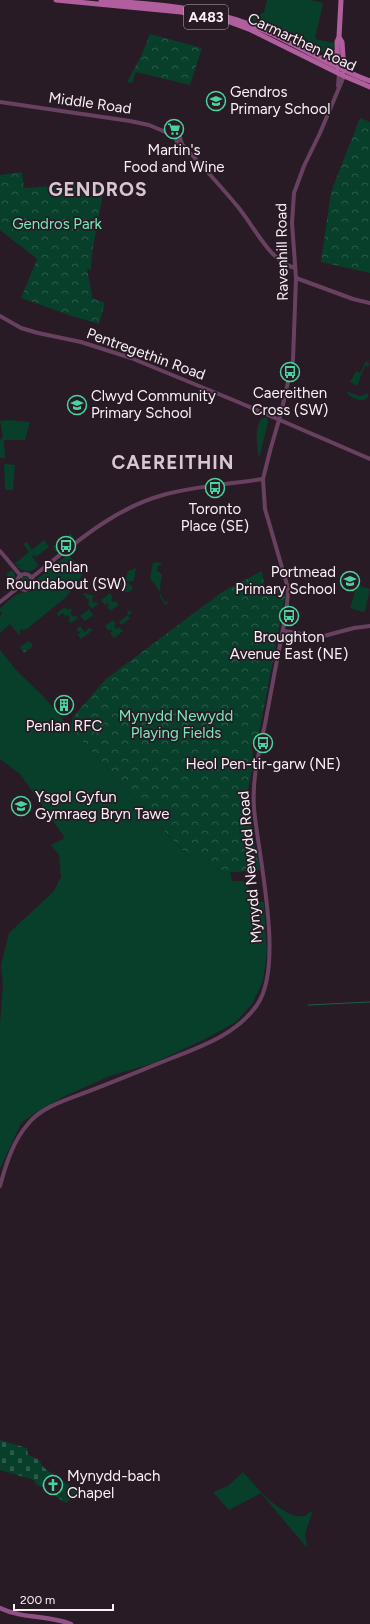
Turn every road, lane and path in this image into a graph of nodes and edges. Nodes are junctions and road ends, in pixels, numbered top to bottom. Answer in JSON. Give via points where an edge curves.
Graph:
{"nodes":[{"id":1,"x":56,"y":0,"type":"edge"},
{"id":2,"x":101,"y":0,"type":"edge"},
{"id":3,"x":340,"y":0,"type":"edge"},
{"id":4,"x":339,"y":37,"type":"junction"},
{"id":5,"x":337,"y":51,"type":"junction"},
{"id":6,"x":318,"y":58,"type":"junction"},
{"id":7,"x":341,"y":71,"type":"junction"},
{"id":8,"x":370,"y":81,"type":"edge"},
{"id":9,"x":370,"y":87,"type":"edge"},
{"id":10,"x":0,"y":102,"type":"edge"},
{"id":11,"x":295,"y":268,"type":"junction"},
{"id":12,"x":296,"y":278,"type":"junction"},
{"id":13,"x":370,"y":303,"type":"edge"},
{"id":14,"x":0,"y":316,"type":"edge"},
{"id":15,"x":279,"y":419,"type":"junction"},
{"id":16,"x":370,"y":459,"type":"edge"},
{"id":17,"x":263,"y":479,"type":"junction"},
{"id":18,"x":0,"y":551,"type":"edge"},
{"id":19,"x":21,"y":576,"type":"junction"},
{"id":20,"x":31,"y":578,"type":"junction"},
{"id":21,"x":19,"y":587,"type":"junction"},
{"id":22,"x":0,"y":602,"type":"edge"},
{"id":23,"x":370,"y":626,"type":"edge"},
{"id":24,"x":284,"y":631,"type":"junction"},
{"id":25,"x":0,"y":1186,"type":"edge"},
{"id":26,"x":0,"y":1608,"type":"edge"},
{"id":27,"x":71,"y":1624,"type":"edge"}],
"edges":[{"from":1,"to":7,"type":"main road","name":"Carmarthen Road","number":"A483","via":[[181,12],[227,21]]},
{"from":2,"to":6,"type":"main road","name":"Carmarthen Road","number":"A483","via":[[178,7],[228,18],[246,23]]},
{"from":3,"to":4,"type":"main road"},
{"from":4,"to":5,"type":"main road"},
{"from":4,"to":7,"type":"main road","via":[[342,42]]},
{"from":5,"to":6,"type":"main road","via":[[329,57]]},
{"from":5,"to":7,"type":"main road"},
{"from":6,"to":7,"type":"main road","name":"Carmarthen Road","number":"A483"},
{"from":7,"to":8,"type":"main road","name":"Carmarthen Road","number":"A483"},
{"from":7,"to":9,"type":"main road","name":"Carmarthen Road","number":"A483"},
{"from":7,"to":11,"type":"street","name":"Ravenhill Road","via":[[338,91],[294,193],[292,216]]},
{"from":10,"to":11,"type":"street","name":"Middle Road","via":[[130,120],[175,136],[179,134],[182,144],[239,208],[268,248],[282,263]]},
{"from":11,"to":12,"type":"street","name":"Ravenhill Road"},
{"from":12,"to":13,"type":"street"},
{"from":12,"to":15,"type":"street","name":"Ravenhill Road","via":[[293,360]]},
{"from":14,"to":15,"type":"street","name":"Pentregethin Road","via":[[27,330],[81,342],[131,358]]},
{"from":15,"to":16,"type":"street","name":"Pentregethin Road"},
{"from":15,"to":17,"type":"street","name":"Mynydd Newydd Road"},
{"from":17,"to":20,"type":"street","via":[[174,492],[148,500],[91,530]]},
{"from":17,"to":24,"type":"street","name":"Mynydd Newydd Road","via":[[264,508],[288,588]]},
{"from":18,"to":19,"type":"street"},
{"from":19,"to":20,"type":"street","via":[[27,575]]},
{"from":19,"to":21,"type":"street"},
{"from":20,"to":21,"type":"street","via":[[33,584],[30,588],[26,590]]},
{"from":21,"to":22,"type":"street"},
{"from":23,"to":24,"type":"street","via":[[320,637]]},
{"from":24,"to":25,"type":"street","name":"Mynydd Newydd Road","via":[[256,761],[254,789],[270,949],[267,982],[258,1005],[233,1029],[207,1044],[72,1098],[37,1115],[21,1134],[4,1170]]},
{"from":26,"to":27,"type":"main road","via":[[12,1614],[49,1618]]}]}
